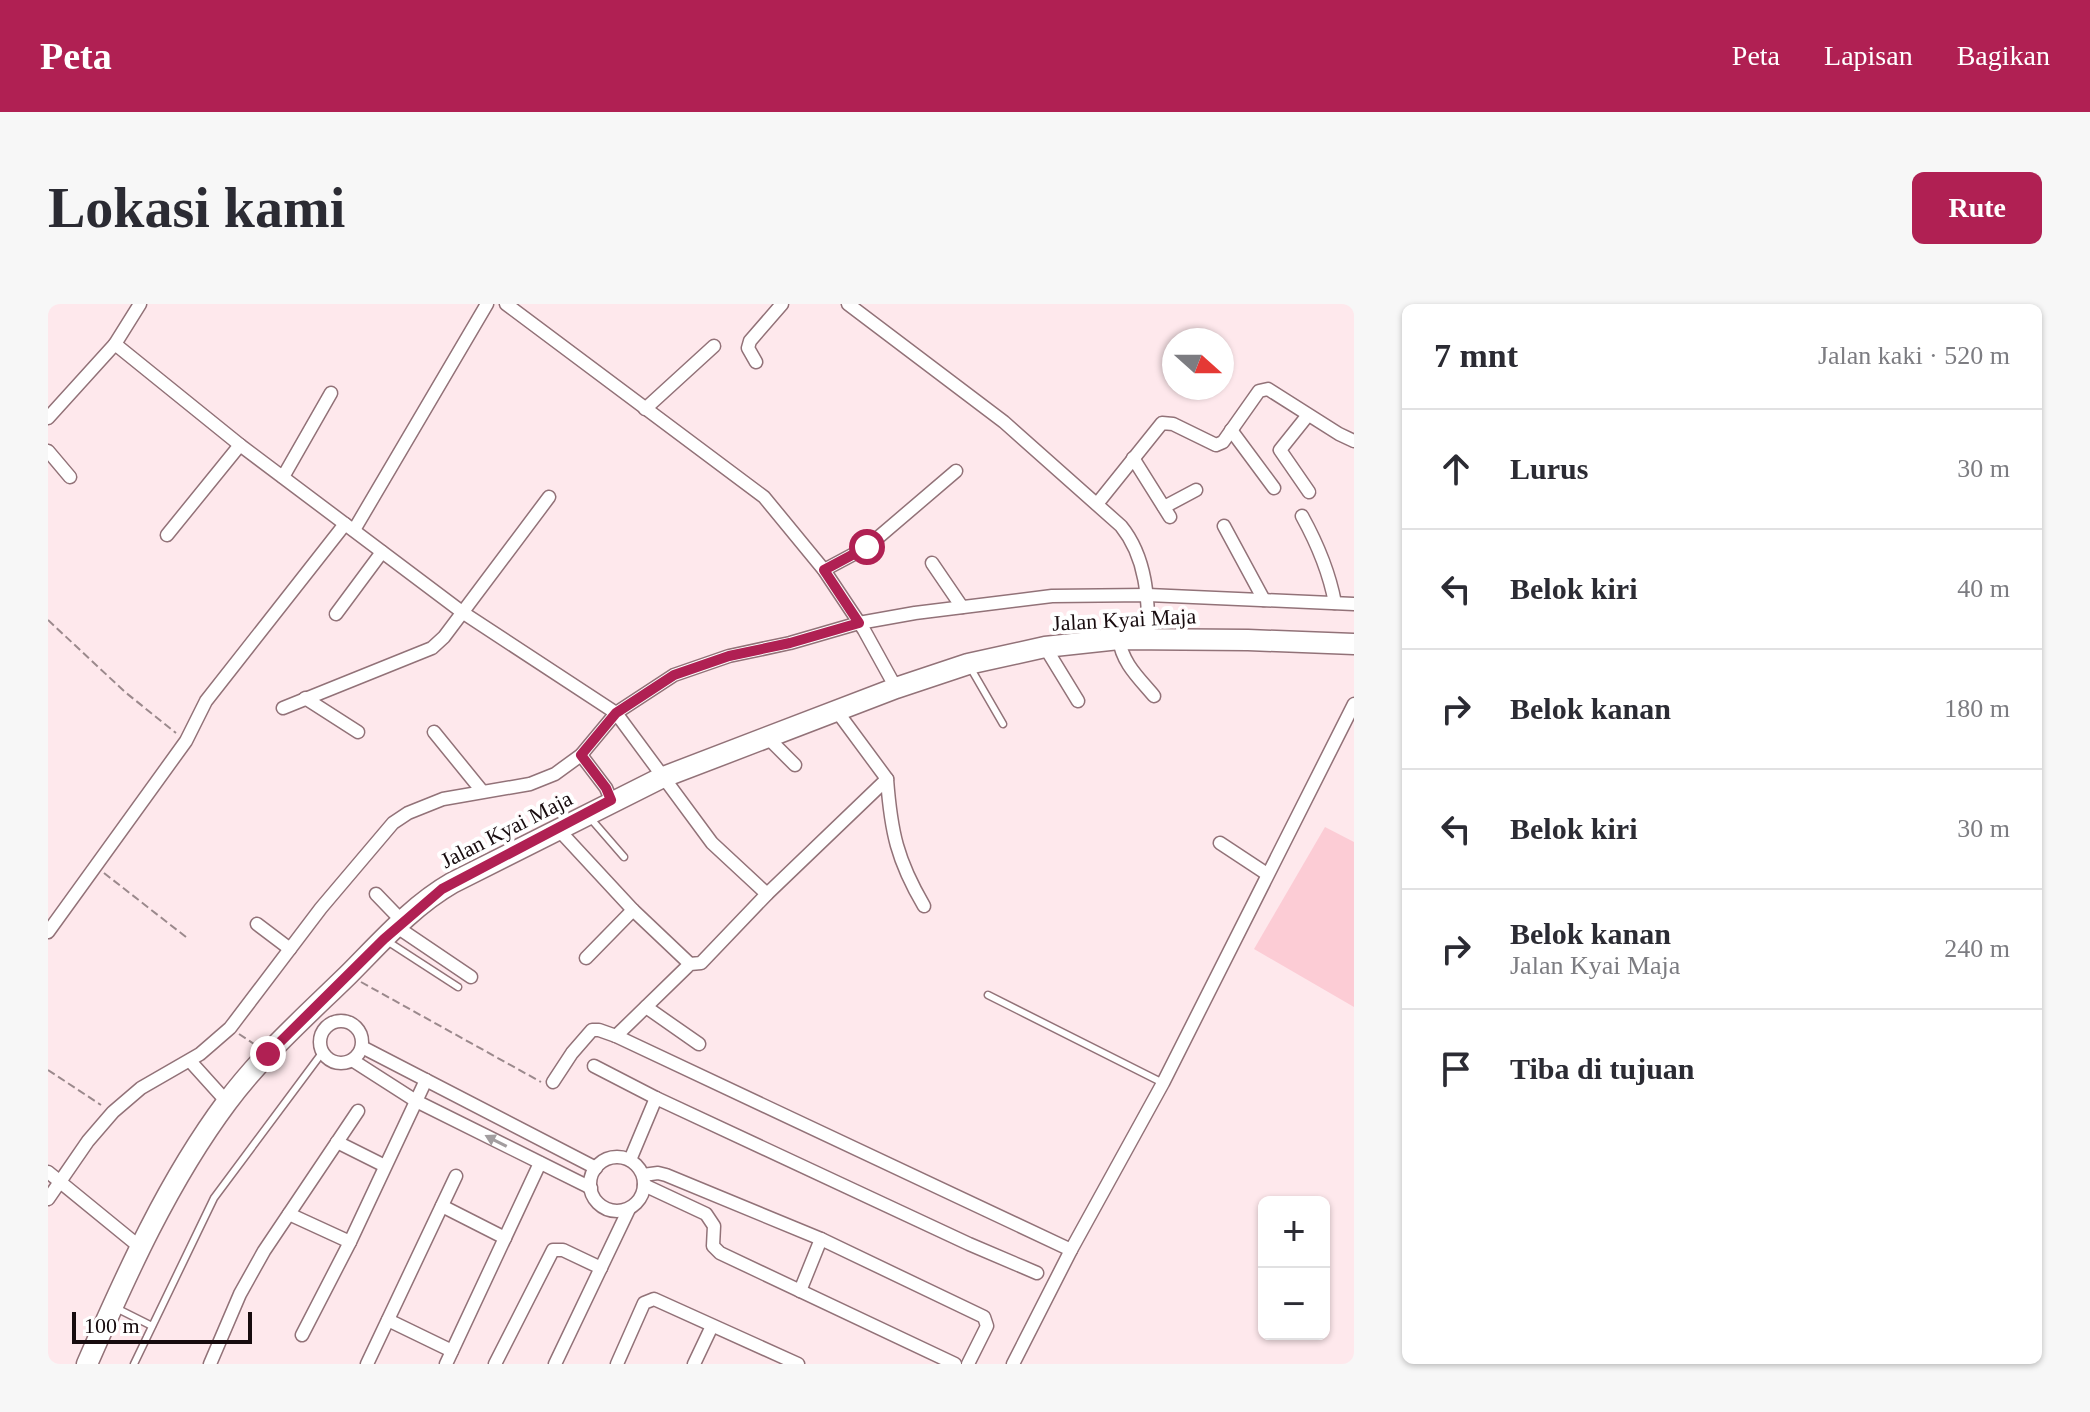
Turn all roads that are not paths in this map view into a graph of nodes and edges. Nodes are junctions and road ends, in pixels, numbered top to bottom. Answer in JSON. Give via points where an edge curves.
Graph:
{"nodes":[{"id":1,"x":140,"y":304,"type":"edge"},
{"id":2,"x":487,"y":304,"type":"edge"},
{"id":3,"x":506,"y":304,"type":"edge"},
{"id":4,"x":782,"y":304,"type":"edge"},
{"id":5,"x":848,"y":304,"type":"edge"},
{"id":6,"x":115,"y":344,"type":"junction"},
{"id":7,"x":714,"y":346,"type":"dead end"},
{"id":8,"x":756,"y":362,"type":"dead end"},
{"id":9,"x":331,"y":393,"type":"dead end"},
{"id":10,"x":645,"y":409,"type":"junction"},
{"id":11,"x":1308,"y":415,"type":"junction"},
{"id":12,"x":48,"y":418,"type":"edge"},
{"id":13,"x":1231,"y":430,"type":"junction"},
{"id":14,"x":1354,"y":441,"type":"edge"},
{"id":15,"x":240,"y":445,"type":"junction"},
{"id":16,"x":48,"y":451,"type":"edge"},
{"id":17,"x":1133,"y":458,"type":"junction"},
{"id":18,"x":956,"y":471,"type":"dead end"},
{"id":19,"x":70,"y":477,"type":"dead end"},
{"id":20,"x":283,"y":477,"type":"junction"},
{"id":21,"x":1274,"y":488,"type":"dead end"},
{"id":22,"x":1196,"y":490,"type":"dead end"},
{"id":23,"x":1309,"y":492,"type":"dead end"},
{"id":24,"x":549,"y":497,"type":"dead end"},
{"id":25,"x":1097,"y":504,"type":"junction"},
{"id":26,"x":1302,"y":516,"type":"dead end"},
{"id":27,"x":1224,"y":526,"type":"dead end"},
{"id":28,"x":350,"y":527,"type":"junction"},
{"id":29,"x":167,"y":535,"type":"dead end"},
{"id":30,"x":382,"y":552,"type":"junction"},
{"id":31,"x":932,"y":563,"type":"dead end"},
{"id":32,"x":824,"y":570,"type":"junction"},
{"id":33,"x":1264,"y":600,"type":"junction"},
{"id":34,"x":1148,"y":603,"type":"junction"},
{"id":35,"x":1335,"y":603,"type":"junction"},
{"id":36,"x":1354,"y":604,"type":"edge"},
{"id":37,"x":962,"y":607,"type":"junction"},
{"id":38,"x":462,"y":612,"type":"junction"},
{"id":39,"x":336,"y":614,"type":"dead end"},
{"id":40,"x":864,"y":630,"type":"junction"},
{"id":41,"x":1149,"y":638,"type":"junction"},
{"id":42,"x":1119,"y":639,"type":"junction"},
{"id":43,"x":1354,"y":644,"type":"edge"},
{"id":44,"x":1045,"y":647,"type":"junction"},
{"id":45,"x":968,"y":664,"type":"junction"},
{"id":46,"x":896,"y":688,"type":"junction"},
{"id":47,"x":1154,"y":696,"type":"dead end"},
{"id":48,"x":305,"y":698,"type":"junction"},
{"id":49,"x":1078,"y":701,"type":"dead end"},
{"id":50,"x":1354,"y":704,"type":"edge"},
{"id":51,"x":283,"y":708,"type":"dead end"},
{"id":52,"x":836,"y":710,"type":"junction"},
{"id":53,"x":622,"y":721,"type":"junction"},
{"id":54,"x":1003,"y":724,"type":"dead end"},
{"id":55,"x":358,"y":732,"type":"dead end"},
{"id":56,"x":434,"y":732,"type":"dead end"},
{"id":57,"x":766,"y":736,"type":"junction"},
{"id":58,"x":585,"y":760,"type":"junction"},
{"id":59,"x":795,"y":765,"type":"dead end"},
{"id":60,"x":661,"y":778,"type":"junction"},
{"id":61,"x":887,"y":779,"type":"junction"},
{"id":62,"x":482,"y":791,"type":"junction"},
{"id":63,"x":611,"y":800,"type":"junction"},
{"id":64,"x":587,"y":814,"type":"junction"},
{"id":65,"x":557,"y":828,"type":"junction"},
{"id":66,"x":1220,"y":843,"type":"dead end"},
{"id":67,"x":624,"y":857,"type":"dead end"},
{"id":68,"x":1267,"y":874,"type":"junction"},
{"id":69,"x":376,"y":894,"type":"dead end"},
{"id":70,"x":767,"y":894,"type":"junction"},
{"id":71,"x":924,"y":906,"type":"dead end"},
{"id":72,"x":633,"y":910,"type":"junction"},
{"id":73,"x":257,"y":924,"type":"dead end"},
{"id":74,"x":395,"y":929,"type":"junction"},
{"id":75,"x":48,"y":932,"type":"edge"},
{"id":76,"x":290,"y":949,"type":"junction"},
{"id":77,"x":586,"y":958,"type":"dead end"},
{"id":78,"x":690,"y":964,"type":"junction"},
{"id":79,"x":471,"y":977,"type":"dead end"},
{"id":80,"x":458,"y":987,"type":"dead end"},
{"id":81,"x":988,"y":995,"type":"dead end"},
{"id":82,"x":646,"y":1007,"type":"junction"},
{"id":83,"x":313,"y":1008,"type":"junction"},
{"id":84,"x":324,"y":1029,"type":"junction"},
{"id":85,"x":616,"y":1036,"type":"junction"},
{"id":86,"x":699,"y":1044,"type":"dead end"},
{"id":87,"x":362,"y":1047,"type":"junction"},
{"id":88,"x":322,"y":1053,"type":"junction"},
{"id":89,"x":352,"y":1060,"type":"junction"},
{"id":90,"x":594,"y":1066,"type":"dead end"},
{"id":91,"x":196,"y":1069,"type":"junction"},
{"id":92,"x":426,"y":1080,"type":"junction"},
{"id":93,"x":553,"y":1082,"type":"road end"},
{"id":94,"x":1163,"y":1083,"type":"junction"},
{"id":95,"x":656,"y":1098,"type":"junction"},
{"id":96,"x":416,"y":1101,"type":"junction"},
{"id":97,"x":227,"y":1102,"type":"junction"},
{"id":98,"x":358,"y":1111,"type":"dead end"},
{"id":99,"x":337,"y":1142,"type":"junction"},
{"id":100,"x":630,"y":1160,"type":"junction"},
{"id":101,"x":540,"y":1163,"type":"junction"},
{"id":102,"x":385,"y":1166,"type":"junction"},
{"id":103,"x":596,"y":1168,"type":"junction"},
{"id":104,"x":48,"y":1172,"type":"edge"},
{"id":105,"x":456,"y":1176,"type":"dead end"},
{"id":106,"x":644,"y":1180,"type":"junction"},
{"id":107,"x":66,"y":1186,"type":"junction"},
{"id":108,"x":591,"y":1188,"type":"junction"},
{"id":109,"x":48,"y":1199,"type":"edge"},
{"id":110,"x":442,"y":1206,"type":"junction"},
{"id":111,"x":629,"y":1209,"type":"junction"},
{"id":112,"x":289,"y":1214,"type":"junction"},
{"id":113,"x":505,"y":1238,"type":"junction"},
{"id":114,"x":821,"y":1239,"type":"junction"},
{"id":115,"x":350,"y":1242,"type":"junction"},
{"id":116,"x":141,"y":1248,"type":"junction"},
{"id":117,"x":1071,"y":1250,"type":"junction"},
{"id":118,"x":601,"y":1268,"type":"junction"},
{"id":119,"x":1037,"y":1273,"type":"dead end"},
{"id":120,"x":800,"y":1291,"type":"junction"},
{"id":121,"x":114,"y":1307,"type":"junction"},
{"id":122,"x":388,"y":1320,"type":"junction"},
{"id":123,"x":152,"y":1326,"type":"junction"},
{"id":124,"x":712,"y":1326,"type":"junction"},
{"id":125,"x":302,"y":1335,"type":"dead end"},
{"id":126,"x":452,"y":1351,"type":"junction"},
{"id":127,"x":87,"y":1364,"type":"edge"},
{"id":128,"x":134,"y":1364,"type":"edge"},
{"id":129,"x":210,"y":1364,"type":"edge"},
{"id":130,"x":367,"y":1364,"type":"edge"},
{"id":131,"x":446,"y":1364,"type":"edge"},
{"id":132,"x":495,"y":1364,"type":"edge"},
{"id":133,"x":555,"y":1364,"type":"edge"},
{"id":134,"x":617,"y":1364,"type":"edge"},
{"id":135,"x":694,"y":1364,"type":"edge"},
{"id":136,"x":798,"y":1364,"type":"edge"},
{"id":137,"x":955,"y":1364,"type":"edge"},
{"id":138,"x":968,"y":1364,"type":"edge"},
{"id":139,"x":1013,"y":1364,"type":"edge"}],
"edges":[{"from":1,"to":6,"type":"street"},
{"from":2,"to":28,"type":"street"},
{"from":3,"to":10,"type":"street"},
{"from":4,"to":8,"type":"street","via":[[750,341]]},
{"from":5,"to":25,"type":"street","via":[[1004,422]]},
{"from":6,"to":12,"type":"street"},
{"from":6,"to":15,"type":"street"},
{"from":7,"to":10,"type":"street"},
{"from":9,"to":20,"type":"street"},
{"from":10,"to":32,"type":"street","via":[[764,497]]},
{"from":11,"to":13,"type":"street","via":[[1268,389],[1259,391]]},
{"from":11,"to":14,"type":"street"},
{"from":11,"to":23,"type":"street","via":[[1280,450]]},
{"from":13,"to":17,"type":"street","via":[[1216,445],[1162,423]]},
{"from":13,"to":21,"type":"street"},
{"from":15,"to":20,"type":"street"},
{"from":15,"to":29,"type":"street"},
{"from":16,"to":19,"type":"street"},
{"from":17,"to":22,"type":"street","via":[[1167,512]]},
{"from":17,"to":25,"type":"street"},
{"from":18,"to":32,"type":"street","via":[[867,547]]},
{"from":20,"to":28,"type":"street"},
{"from":24,"to":38,"type":"street"},
{"from":25,"to":34,"type":"street","via":[[1133,541]]},
{"from":26,"to":35,"type":"street","via":[[1319,547]]},
{"from":27,"to":33,"type":"street"},
{"from":28,"to":30,"type":"street"},
{"from":28,"to":75,"type":"street","via":[[206,701],[186,741]]},
{"from":30,"to":38,"type":"street"},
{"from":30,"to":39,"type":"street"},
{"from":31,"to":37,"type":"street"},
{"from":32,"to":40,"type":"street"},
{"from":33,"to":34,"type":"street"},
{"from":33,"to":35,"type":"street"},
{"from":34,"to":37,"type":"street","via":[[1052,596]]},
{"from":34,"to":41,"type":"street"},
{"from":35,"to":36,"type":"street"},
{"from":37,"to":40,"type":"street"},
{"from":38,"to":48,"type":"street","via":[[432,648]]},
{"from":38,"to":53,"type":"street"},
{"from":40,"to":46,"type":"street"},
{"from":40,"to":53,"type":"street","via":[[697,665],[674,675]]},
{"from":41,"to":42,"type":"main road","name":"Jalan Kyai Maja"},
{"from":41,"to":43,"type":"main road","name":"Jalan Kyai Maja"},
{"from":42,"to":44,"type":"main road","name":"Jalan Kyai Maja"},
{"from":42,"to":47,"type":"street","via":[[1127,664]]},
{"from":44,"to":45,"type":"main road","name":"Jalan Kyai Maja"},
{"from":44,"to":49,"type":"street"},
{"from":45,"to":46,"type":"main road","name":"Jalan Kyai Maja"},
{"from":45,"to":54,"type":"lane"},
{"from":46,"to":52,"type":"main road","name":"Jalan Kyai Maja"},
{"from":48,"to":51,"type":"street"},
{"from":48,"to":55,"type":"street"},
{"from":50,"to":68,"type":"street"},
{"from":52,"to":57,"type":"main road","name":"Jalan Kyai Maja"},
{"from":52,"to":61,"type":"street"},
{"from":53,"to":58,"type":"street"},
{"from":53,"to":60,"type":"street"},
{"from":56,"to":62,"type":"street"},
{"from":57,"to":59,"type":"street"},
{"from":57,"to":60,"type":"main road","name":"Jalan Kyai Maja"},
{"from":58,"to":62,"type":"street","via":[[540,781]]},
{"from":58,"to":63,"type":"street"},
{"from":60,"to":63,"type":"main road","name":"Jalan Kyai Maja"},
{"from":60,"to":70,"type":"street","via":[[712,843]]},
{"from":61,"to":70,"type":"street"},
{"from":61,"to":71,"type":"street","via":[[890,820],[903,870]]},
{"from":62,"to":76,"type":"street","via":[[435,801],[393,823]]},
{"from":63,"to":64,"type":"main road","name":"Jalan Kyai Maja"},
{"from":64,"to":65,"type":"main road","name":"Jalan Kyai Maja"},
{"from":64,"to":67,"type":"lane"},
{"from":65,"to":72,"type":"street"},
{"from":65,"to":74,"type":"main road","name":"Jalan Kyai Maja","via":[[442,889]]},
{"from":66,"to":68,"type":"street"},
{"from":68,"to":94,"type":"street"},
{"from":69,"to":74,"type":"street"},
{"from":70,"to":78,"type":"street","via":[[701,963]]},
{"from":72,"to":77,"type":"street"},
{"from":72,"to":78,"type":"street"},
{"from":73,"to":76,"type":"street"},
{"from":74,"to":79,"type":"street"},
{"from":74,"to":80,"type":"lane"},
{"from":74,"to":83,"type":"main road","name":"Jalan Kyai Maja"},
{"from":76,"to":91,"type":"street"},
{"from":78,"to":82,"type":"street"},
{"from":81,"to":94,"type":"lane"},
{"from":82,"to":85,"type":"street"},
{"from":82,"to":86,"type":"street"},
{"from":83,"to":84,"type":"street"},
{"from":83,"to":97,"type":"main road","name":"Jalan Kyai Maja"},
{"from":84,"to":87,"type":"street","via":[[346,1021],[359,1031]]},
{"from":84,"to":88,"type":"street"},
{"from":85,"to":93,"type":"street","via":[[592,1030]]},
{"from":85,"to":117,"type":"street"},
{"from":87,"to":89,"type":"street"},
{"from":87,"to":92,"type":"street"},
{"from":88,"to":89,"type":"street","via":[[336,1063]]},
{"from":88,"to":123,"type":"lane","via":[[214,1198]]},
{"from":89,"to":96,"type":"street"},
{"from":90,"to":95,"type":"street"},
{"from":91,"to":97,"type":"street"},
{"from":91,"to":107,"type":"street","via":[[141,1088],[113,1112]]},
{"from":92,"to":96,"type":"street"},
{"from":92,"to":103,"type":"street"},
{"from":94,"to":117,"type":"street"},
{"from":95,"to":100,"type":"street"},
{"from":95,"to":119,"type":"street"},
{"from":101,"to":96,"type":"street","one_way":true},
{"from":96,"to":102,"type":"street"},
{"from":97,"to":116,"type":"main road","name":"Jalan Kyai Maja"},
{"from":98,"to":99,"type":"street"},
{"from":99,"to":102,"type":"street"},
{"from":99,"to":112,"type":"street"},
{"from":100,"to":103,"type":"street","via":[[611,1158]]},
{"from":100,"to":106,"type":"street"},
{"from":101,"to":108,"type":"street"},
{"from":101,"to":113,"type":"street"},
{"from":102,"to":115,"type":"street"},
{"from":103,"to":108,"type":"street"},
{"from":104,"to":107,"type":"street"},
{"from":105,"to":110,"type":"street"},
{"from":106,"to":111,"type":"street","via":[[643,1195]]},
{"from":106,"to":114,"type":"street","via":[[653,1172],[666,1175]]},
{"from":106,"to":120,"type":"street","via":[[706,1214],[714,1226],[716,1250]]},
{"from":107,"to":109,"type":"street"},
{"from":107,"to":116,"type":"street"},
{"from":108,"to":111,"type":"street","via":[[605,1209]]},
{"from":110,"to":113,"type":"street"},
{"from":110,"to":122,"type":"street"},
{"from":111,"to":118,"type":"street"},
{"from":112,"to":115,"type":"street"},
{"from":112,"to":129,"type":"street","via":[[240,1294]]},
{"from":113,"to":126,"type":"street"},
{"from":114,"to":120,"type":"street"},
{"from":114,"to":138,"type":"street","via":[[984,1317],[987,1326]]},
{"from":115,"to":125,"type":"street"},
{"from":116,"to":121,"type":"main road","name":"Jalan Kyai Maja"},
{"from":117,"to":139,"type":"street"},
{"from":118,"to":132,"type":"street","via":[[553,1250]]},
{"from":118,"to":133,"type":"street"},
{"from":120,"to":137,"type":"street"},
{"from":121,"to":123,"type":"lane"},
{"from":121,"to":127,"type":"main road","name":"Jalan Kyai Maja"},
{"from":122,"to":126,"type":"street"},
{"from":122,"to":130,"type":"street"},
{"from":123,"to":128,"type":"lane"},
{"from":124,"to":134,"type":"street","via":[[649,1300]]},
{"from":124,"to":135,"type":"street"},
{"from":124,"to":136,"type":"street"},
{"from":126,"to":131,"type":"street"}]}
